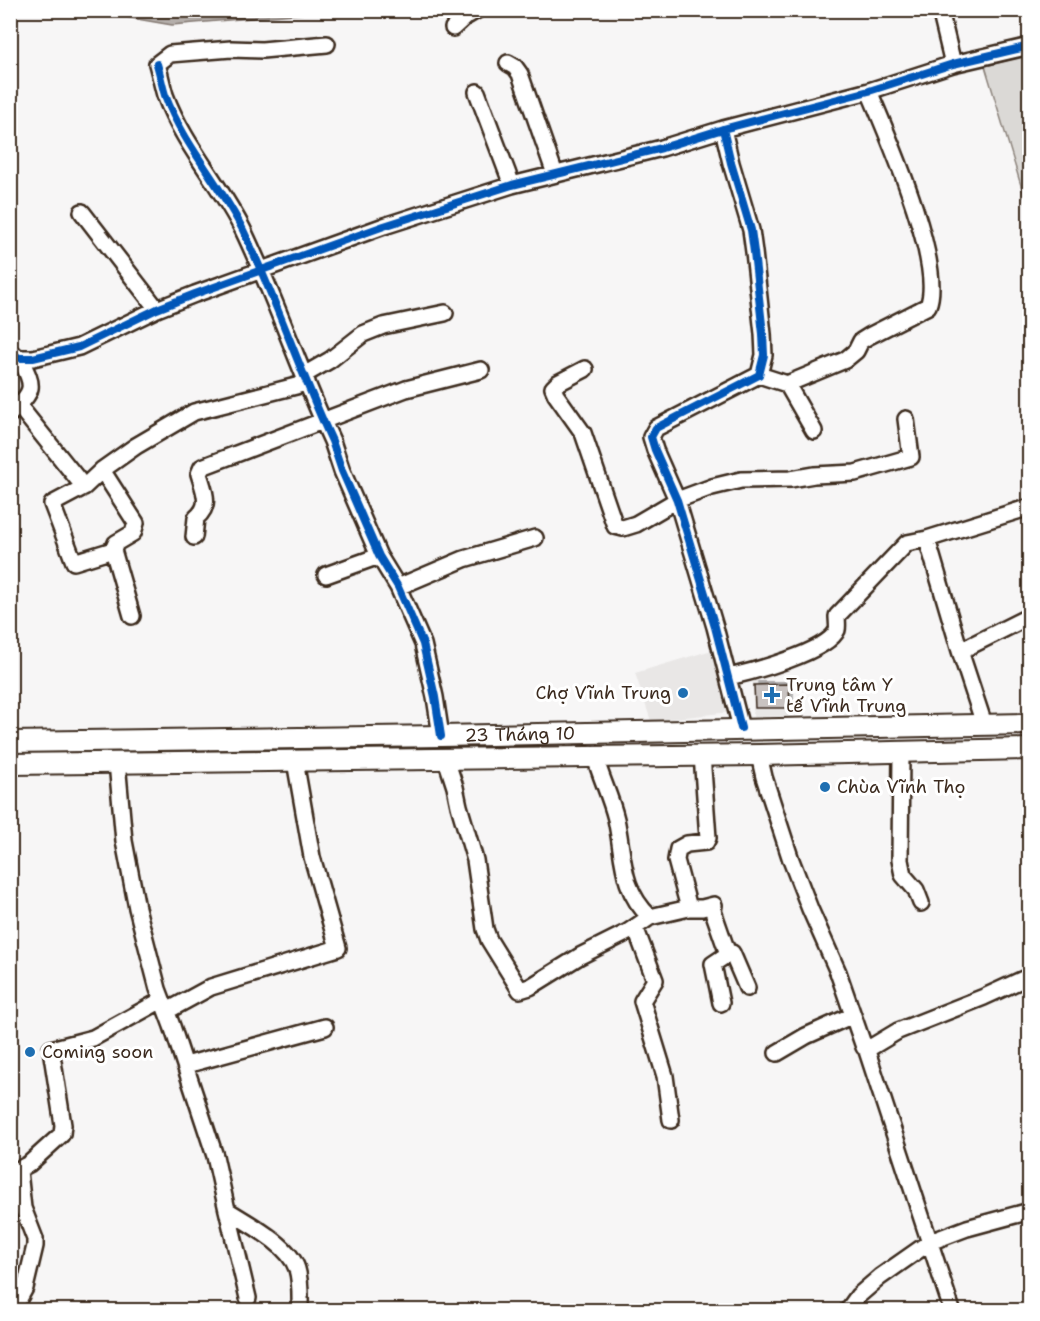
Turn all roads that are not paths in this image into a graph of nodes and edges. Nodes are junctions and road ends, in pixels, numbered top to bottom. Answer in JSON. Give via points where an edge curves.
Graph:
{"nodes":[{"id":1,"x":477,"y":10,"type":"edge"},
{"id":2,"x":940,"y":10,"type":"edge"},
{"id":3,"x":453,"y":28,"type":"dead end"},
{"id":4,"x":327,"y":44,"type":"dead end"},
{"id":5,"x":1029,"y":46,"type":"edge"},
{"id":6,"x":508,"y":63,"type":"dead end"},
{"id":7,"x":953,"y":64,"type":"junction"},
{"id":8,"x":869,"y":91,"type":"junction"},
{"id":9,"x":477,"y":92,"type":"dead end"},
{"id":10,"x":723,"y":129,"type":"junction"},
{"id":11,"x":555,"y":174,"type":"junction"},
{"id":12,"x":512,"y":185,"type":"junction"},
{"id":13,"x":82,"y":212,"type":"dead end"},
{"id":14,"x":261,"y":271,"type":"junction"},
{"id":15,"x":157,"y":309,"type":"junction"},
{"id":16,"x":445,"y":313,"type":"dead end"},
{"id":17,"x":15,"y":356,"type":"edge"},
{"id":18,"x":585,"y":369,"type":"dead end"},
{"id":19,"x":481,"y":370,"type":"dead end"},
{"id":20,"x":759,"y":375,"type":"junction"},
{"id":21,"x":305,"y":378,"type":"junction"},
{"id":22,"x":787,"y":384,"type":"junction"},
{"id":23,"x":15,"y":410,"type":"edge"},
{"id":24,"x":906,"y":419,"type":"dead end"},
{"id":25,"x":323,"y":420,"type":"junction"},
{"id":26,"x":814,"y":431,"type":"dead end"},
{"id":27,"x":102,"y":471,"type":"junction"},
{"id":28,"x":84,"y":487,"type":"junction"},
{"id":29,"x":677,"y":500,"type":"junction"},
{"id":30,"x":1029,"y":507,"type":"edge"},
{"id":31,"x":194,"y":537,"type":"dead end"},
{"id":32,"x":535,"y":537,"type":"dead end"},
{"id":33,"x":927,"y":539,"type":"junction"},
{"id":34,"x":113,"y":550,"type":"junction"},
{"id":35,"x":379,"y":556,"type":"junction"},
{"id":36,"x":326,"y":575,"type":"dead end"},
{"id":37,"x":398,"y":587,"type":"junction"},
{"id":38,"x":132,"y":616,"type":"dead end"},
{"id":39,"x":1029,"y":616,"type":"edge"},
{"id":40,"x":960,"y":651,"type":"junction"},
{"id":41,"x":729,"y":677,"type":"junction"},
{"id":42,"x":984,"y":724,"type":"junction"},
{"id":43,"x":1029,"y":724,"type":"edge"},
{"id":44,"x":941,"y":725,"type":"junction"},
{"id":45,"x":741,"y":728,"type":"junction"},
{"id":46,"x":441,"y":736,"type":"junction"},
{"id":47,"x":10,"y":742,"type":"edge"},
{"id":48,"x":1029,"y":749,"type":"edge"},
{"id":49,"x":940,"y":752,"type":"junction"},
{"id":50,"x":901,"y":753,"type":"junction"},
{"id":51,"x":702,"y":755,"type":"junction"},
{"id":52,"x":759,"y":755,"type":"junction"},
{"id":53,"x":595,"y":757,"type":"junction"},
{"id":54,"x":446,"y":759,"type":"junction"},
{"id":55,"x":295,"y":761,"type":"junction"},
{"id":56,"x":117,"y":762,"type":"junction"},
{"id":57,"x":10,"y":764,"type":"edge"},
{"id":58,"x":921,"y":903,"type":"dead end"},
{"id":59,"x":689,"y":908,"type":"junction"},
{"id":60,"x":650,"y":917,"type":"junction"},
{"id":61,"x":635,"y":927,"type":"junction"},
{"id":62,"x":728,"y":954,"type":"junction"},
{"id":63,"x":1029,"y":976,"type":"edge"},
{"id":64,"x":747,"y":988,"type":"dead end"},
{"id":65,"x":721,"y":1003,"type":"dead end"},
{"id":66,"x":165,"y":1006,"type":"junction"},
{"id":67,"x":853,"y":1015,"type":"junction"},
{"id":68,"x":325,"y":1027,"type":"dead end"},
{"id":69,"x":866,"y":1048,"type":"junction"},
{"id":70,"x":777,"y":1053,"type":"dead end"},
{"id":71,"x":186,"y":1065,"type":"junction"},
{"id":72,"x":671,"y":1120,"type":"dead end"},
{"id":73,"x":15,"y":1173,"type":"edge"},
{"id":74,"x":226,"y":1210,"type":"junction"},
{"id":75,"x":1029,"y":1211,"type":"edge"},
{"id":76,"x":930,"y":1242,"type":"junction"},
{"id":77,"x":18,"y":1287,"type":"edge"},
{"id":78,"x":248,"y":1298,"type":"dead end"},
{"id":79,"x":13,"y":1311,"type":"edge"},
{"id":80,"x":300,"y":1311,"type":"edge"},
{"id":81,"x":848,"y":1311,"type":"edge"},
{"id":82,"x":952,"y":1311,"type":"edge"}],
"edges":[{"from":1,"to":3,"type":"street"},
{"from":2,"to":7,"type":"street"},
{"from":4,"to":14,"type":"street","via":[[170,54],[158,64],[175,116],[227,200]]},
{"from":5,"to":7,"type":"street"},
{"from":6,"to":11,"type":"street","via":[[520,74]]},
{"from":7,"to":8,"type":"street"},
{"from":8,"to":10,"type":"street"},
{"from":8,"to":22,"type":"street","via":[[912,198],[926,251],[932,295],[928,306],[861,341],[845,360]]},
{"from":9,"to":12,"type":"street"},
{"from":10,"to":11,"type":"street"},
{"from":10,"to":20,"type":"street","via":[[753,241],[764,334]]},
{"from":11,"to":12,"type":"street"},
{"from":12,"to":14,"type":"street"},
{"from":13,"to":15,"type":"street"},
{"from":14,"to":15,"type":"street"},
{"from":14,"to":21,"type":"street"},
{"from":15,"to":17,"type":"street","via":[[79,347],[49,356]]},
{"from":16,"to":21,"type":"street","via":[[363,334]]},
{"from":17,"to":23,"type":"street","via":[[32,382],[31,390]]},
{"from":18,"to":29,"type":"street","via":[[553,388],[583,434],[615,526],[636,524]]},
{"from":19,"to":25,"type":"street","via":[[406,389]]},
{"from":20,"to":22,"type":"street"},
{"from":20,"to":29,"type":"street","via":[[656,428],[651,437]]},
{"from":21,"to":25,"type":"street"},
{"from":21,"to":27,"type":"street","via":[[296,386],[194,412]]},
{"from":22,"to":26,"type":"street"},
{"from":23,"to":28,"type":"street"},
{"from":24,"to":29,"type":"street","via":[[911,457],[855,474],[741,480]]},
{"from":25,"to":31,"type":"street","via":[[202,467],[199,474],[207,503],[196,518]]},
{"from":25,"to":35,"type":"street"},
{"from":27,"to":28,"type":"street"},
{"from":27,"to":34,"type":"street","via":[[136,523],[133,533],[116,543]]},
{"from":28,"to":34,"type":"street","via":[[52,504],[74,562]]},
{"from":29,"to":41,"type":"street"},
{"from":30,"to":33,"type":"street"},
{"from":32,"to":37,"type":"street","via":[[464,559]]},
{"from":33,"to":40,"type":"street"},
{"from":33,"to":41,"type":"street","via":[[907,543],[882,567],[837,616],[837,630],[828,642],[779,664]]},
{"from":34,"to":38,"type":"street"},
{"from":35,"to":36,"type":"street"},
{"from":35,"to":37,"type":"street"},
{"from":37,"to":46,"type":"street","via":[[423,644]]},
{"from":39,"to":40,"type":"street"},
{"from":40,"to":42,"type":"street"},
{"from":41,"to":45,"type":"street"},
{"from":42,"to":43,"type":"main road","name":"23 Tháng 10"},
{"from":42,"to":44,"type":"main road","name":"23 Tháng 10"},
{"from":44,"to":45,"type":"main road","name":"23 Tháng 10"},
{"from":44,"to":49,"type":"main road"},
{"from":45,"to":46,"type":"main road","name":"23 Tháng 10"},
{"from":46,"to":47,"type":"main road","name":"23 Tháng 10"},
{"from":46,"to":54,"type":"main road"},
{"from":48,"to":49,"type":"main road","name":"23 Tháng 10"},
{"from":49,"to":50,"type":"main road","name":"23 Tháng 10"},
{"from":50,"to":52,"type":"main road","name":"23 Tháng 10"},
{"from":50,"to":58,"type":"street","via":[[900,860],[903,875]]},
{"from":51,"to":52,"type":"main road","name":"23 Tháng 10"},
{"from":51,"to":53,"type":"main road","name":"23 Tháng 10"},
{"from":51,"to":59,"type":"street","via":[[708,838],[706,842],[678,849],[676,860]]},
{"from":52,"to":67,"type":"street","via":[[792,860]]},
{"from":53,"to":54,"type":"main road","name":"23 Tháng 10"},
{"from":53,"to":60,"type":"street","via":[[617,822],[624,872]]},
{"from":54,"to":55,"type":"main road","name":"23 Tháng 10"},
{"from":54,"to":61,"type":"street","via":[[475,860],[485,929],[520,990]]},
{"from":55,"to":56,"type":"main road","name":"23 Tháng 10"},
{"from":55,"to":66,"type":"street","via":[[312,857],[338,948],[211,987]]},
{"from":56,"to":57,"type":"main road","name":"23 Tháng 10"},
{"from":56,"to":66,"type":"street","via":[[124,841],[137,908]]},
{"from":59,"to":60,"type":"street"},
{"from":59,"to":62,"type":"street","via":[[714,905]]},
{"from":60,"to":61,"type":"street"},
{"from":61,"to":72,"type":"street","via":[[655,980],[642,1000],[665,1076]]},
{"from":62,"to":64,"type":"street","via":[[732,953]]},
{"from":62,"to":65,"type":"street","via":[[713,964]]},
{"from":63,"to":69,"type":"street"},
{"from":66,"to":71,"type":"street"},
{"from":66,"to":73,"type":"street","via":[[93,1038],[51,1049],[62,1134]]},
{"from":67,"to":69,"type":"street"},
{"from":67,"to":70,"type":"street"},
{"from":68,"to":71,"type":"street"},
{"from":69,"to":76,"type":"street"},
{"from":71,"to":74,"type":"street","via":[[215,1156]]},
{"from":73,"to":77,"type":"street","via":[[35,1239],[32,1264]]},
{"from":74,"to":78,"type":"street"},
{"from":74,"to":80,"type":"street","via":[[270,1238],[291,1257],[297,1267]]},
{"from":75,"to":76,"type":"street"},
{"from":76,"to":81,"type":"street","via":[[880,1277]]},
{"from":76,"to":82,"type":"street"},
{"from":77,"to":79,"type":"street"}]}
